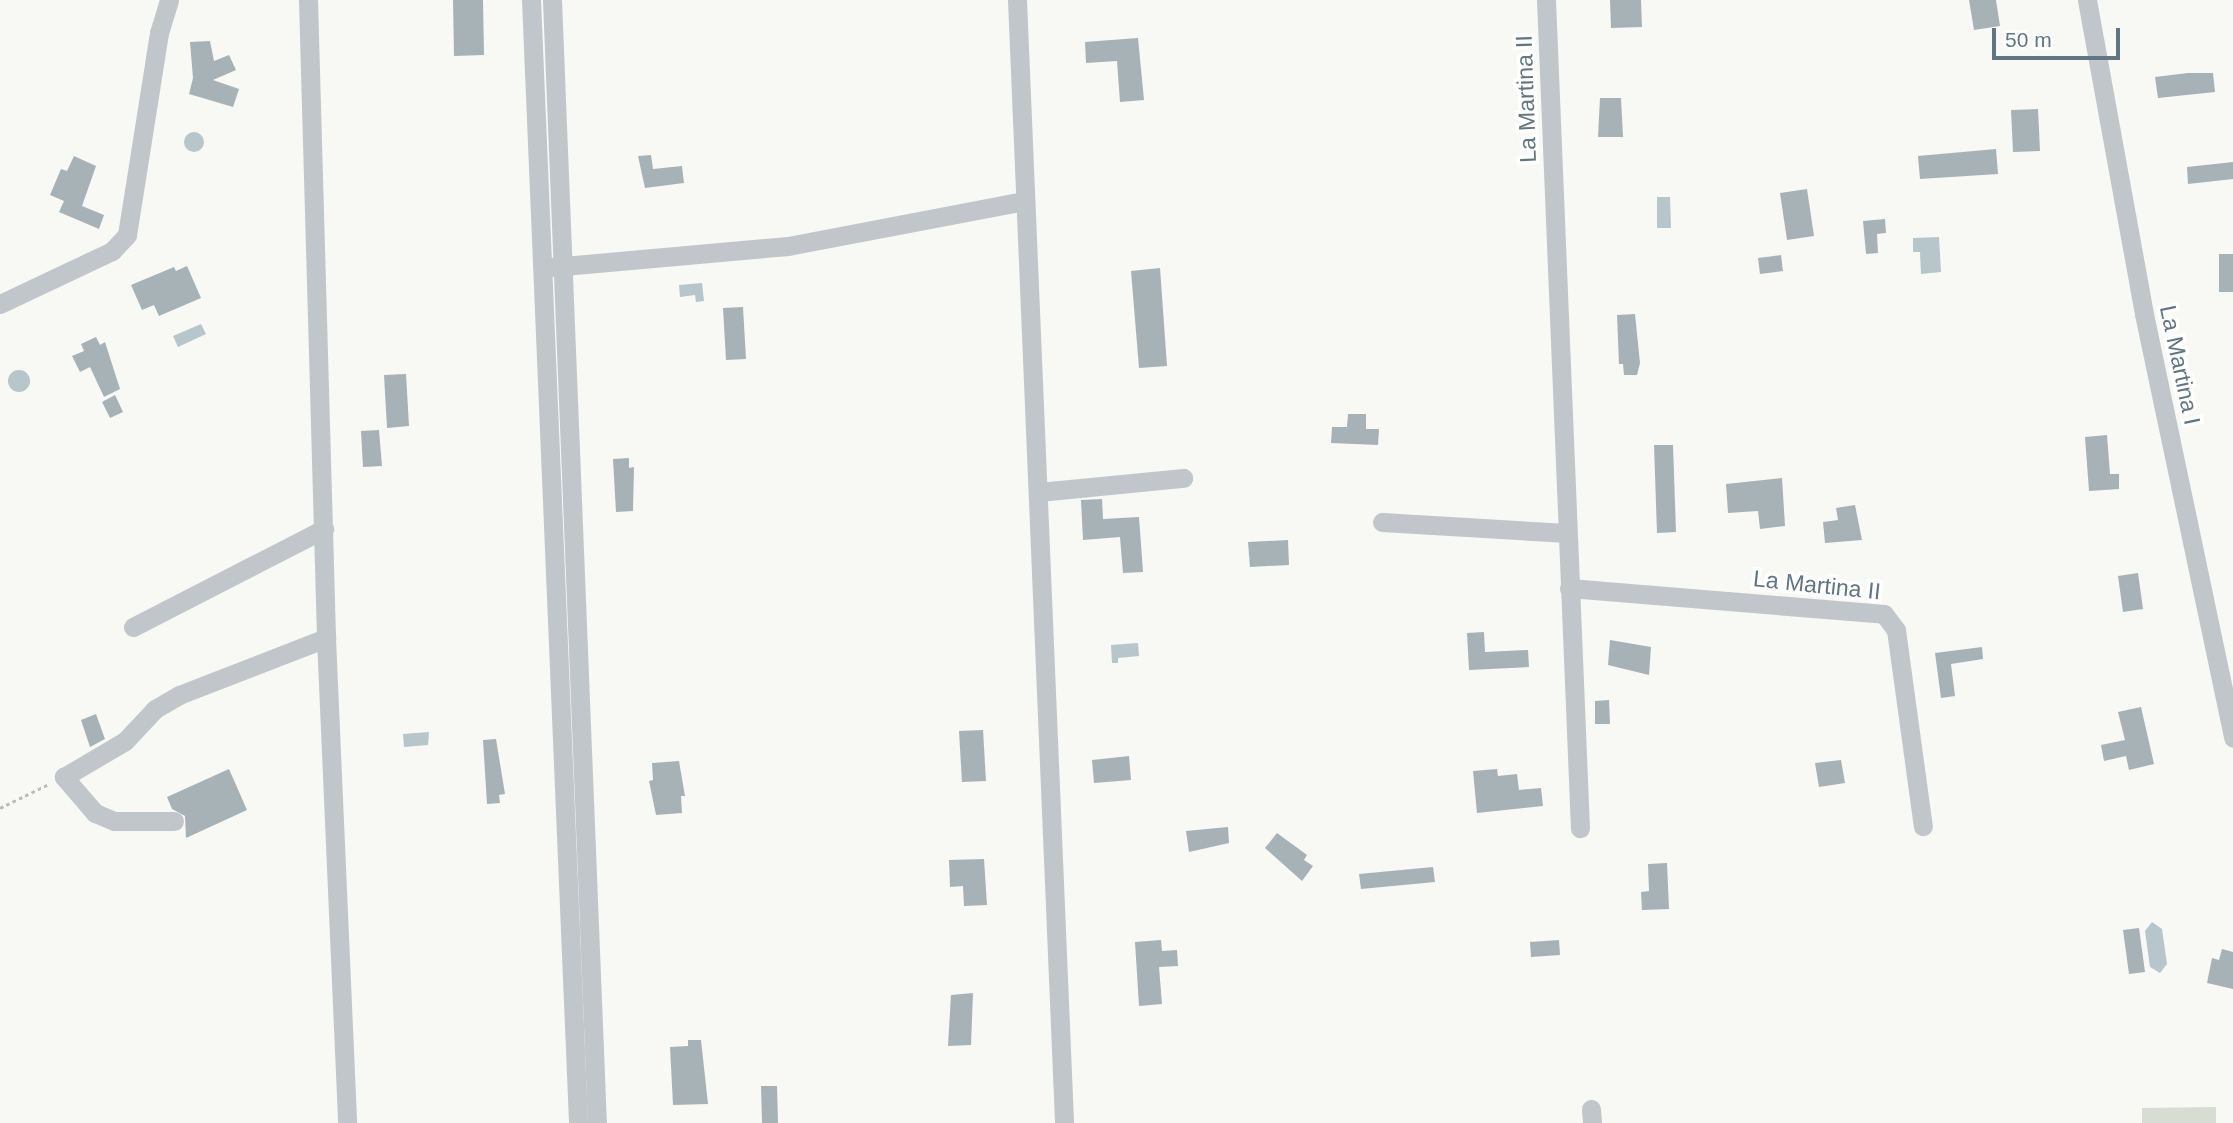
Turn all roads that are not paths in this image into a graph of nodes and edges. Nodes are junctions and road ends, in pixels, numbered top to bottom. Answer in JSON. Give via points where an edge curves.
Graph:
{"nodes":[{"id":1,"x":169,"y":0,"type":"edge"},
{"id":2,"x":308,"y":0,"type":"edge"},
{"id":3,"x":531,"y":0,"type":"edge"},
{"id":4,"x":552,"y":0,"type":"edge"},
{"id":5,"x":1017,"y":0,"type":"edge"},
{"id":6,"x":1546,"y":0,"type":"edge"},
{"id":7,"x":2087,"y":0,"type":"edge"},
{"id":8,"x":1025,"y":201,"type":"junction"},
{"id":9,"x":562,"y":266,"type":"junction"},
{"id":10,"x":542,"y":268,"type":"junction"},
{"id":11,"x":0,"y":304,"type":"edge"},
{"id":12,"x":1183,"y":478,"type":"dead end"},
{"id":13,"x":1039,"y":492,"type":"junction"},
{"id":14,"x":1382,"y":523,"type":"dead end"},
{"id":15,"x":324,"y":529,"type":"junction"},
{"id":16,"x":1567,"y":533,"type":"junction"},
{"id":17,"x":1569,"y":588,"type":"junction"},
{"id":18,"x":133,"y":626,"type":"dead end"},
{"id":19,"x":326,"y":638,"type":"junction"},
{"id":20,"x":2233,"y":738,"type":"edge"},
{"id":21,"x":174,"y":821,"type":"dead end"},
{"id":22,"x":1923,"y":826,"type":"dead end"},
{"id":23,"x":1580,"y":828,"type":"dead end"},
{"id":24,"x":347,"y":1123,"type":"edge"},
{"id":25,"x":578,"y":1123,"type":"edge"},
{"id":26,"x":597,"y":1123,"type":"edge"},
{"id":27,"x":1064,"y":1123,"type":"edge"}],
"edges":[{"from":1,"to":11,"type":"street","via":[[159,33],[127,235],[112,251]]},
{"from":2,"to":15,"type":"street"},
{"from":3,"to":10,"type":"street"},
{"from":4,"to":9,"type":"street"},
{"from":5,"to":8,"type":"street"},
{"from":6,"to":16,"type":"street","name":"La Martina II"},
{"from":7,"to":20,"type":"street","name":"La Martina I","via":[[2144,314]]},
{"from":8,"to":9,"type":"street","via":[[788,246]]},
{"from":8,"to":13,"type":"street"},
{"from":9,"to":10,"type":"street"},
{"from":9,"to":26,"type":"street"},
{"from":10,"to":25,"type":"street"},
{"from":12,"to":13,"type":"street"},
{"from":13,"to":27,"type":"street"},
{"from":14,"to":16,"type":"street"},
{"from":15,"to":18,"type":"street"},
{"from":15,"to":19,"type":"street"},
{"from":16,"to":17,"type":"street","name":"La Martina II"},
{"from":17,"to":22,"type":"street","name":"La Martina II","via":[[1884,614],[1896,630]]},
{"from":17,"to":23,"type":"street","name":"La Martina II"},
{"from":19,"to":21,"type":"street","via":[[179,695],[155,709],[125,741],[64,777],[95,813],[114,821]]},
{"from":19,"to":24,"type":"street"}]}
